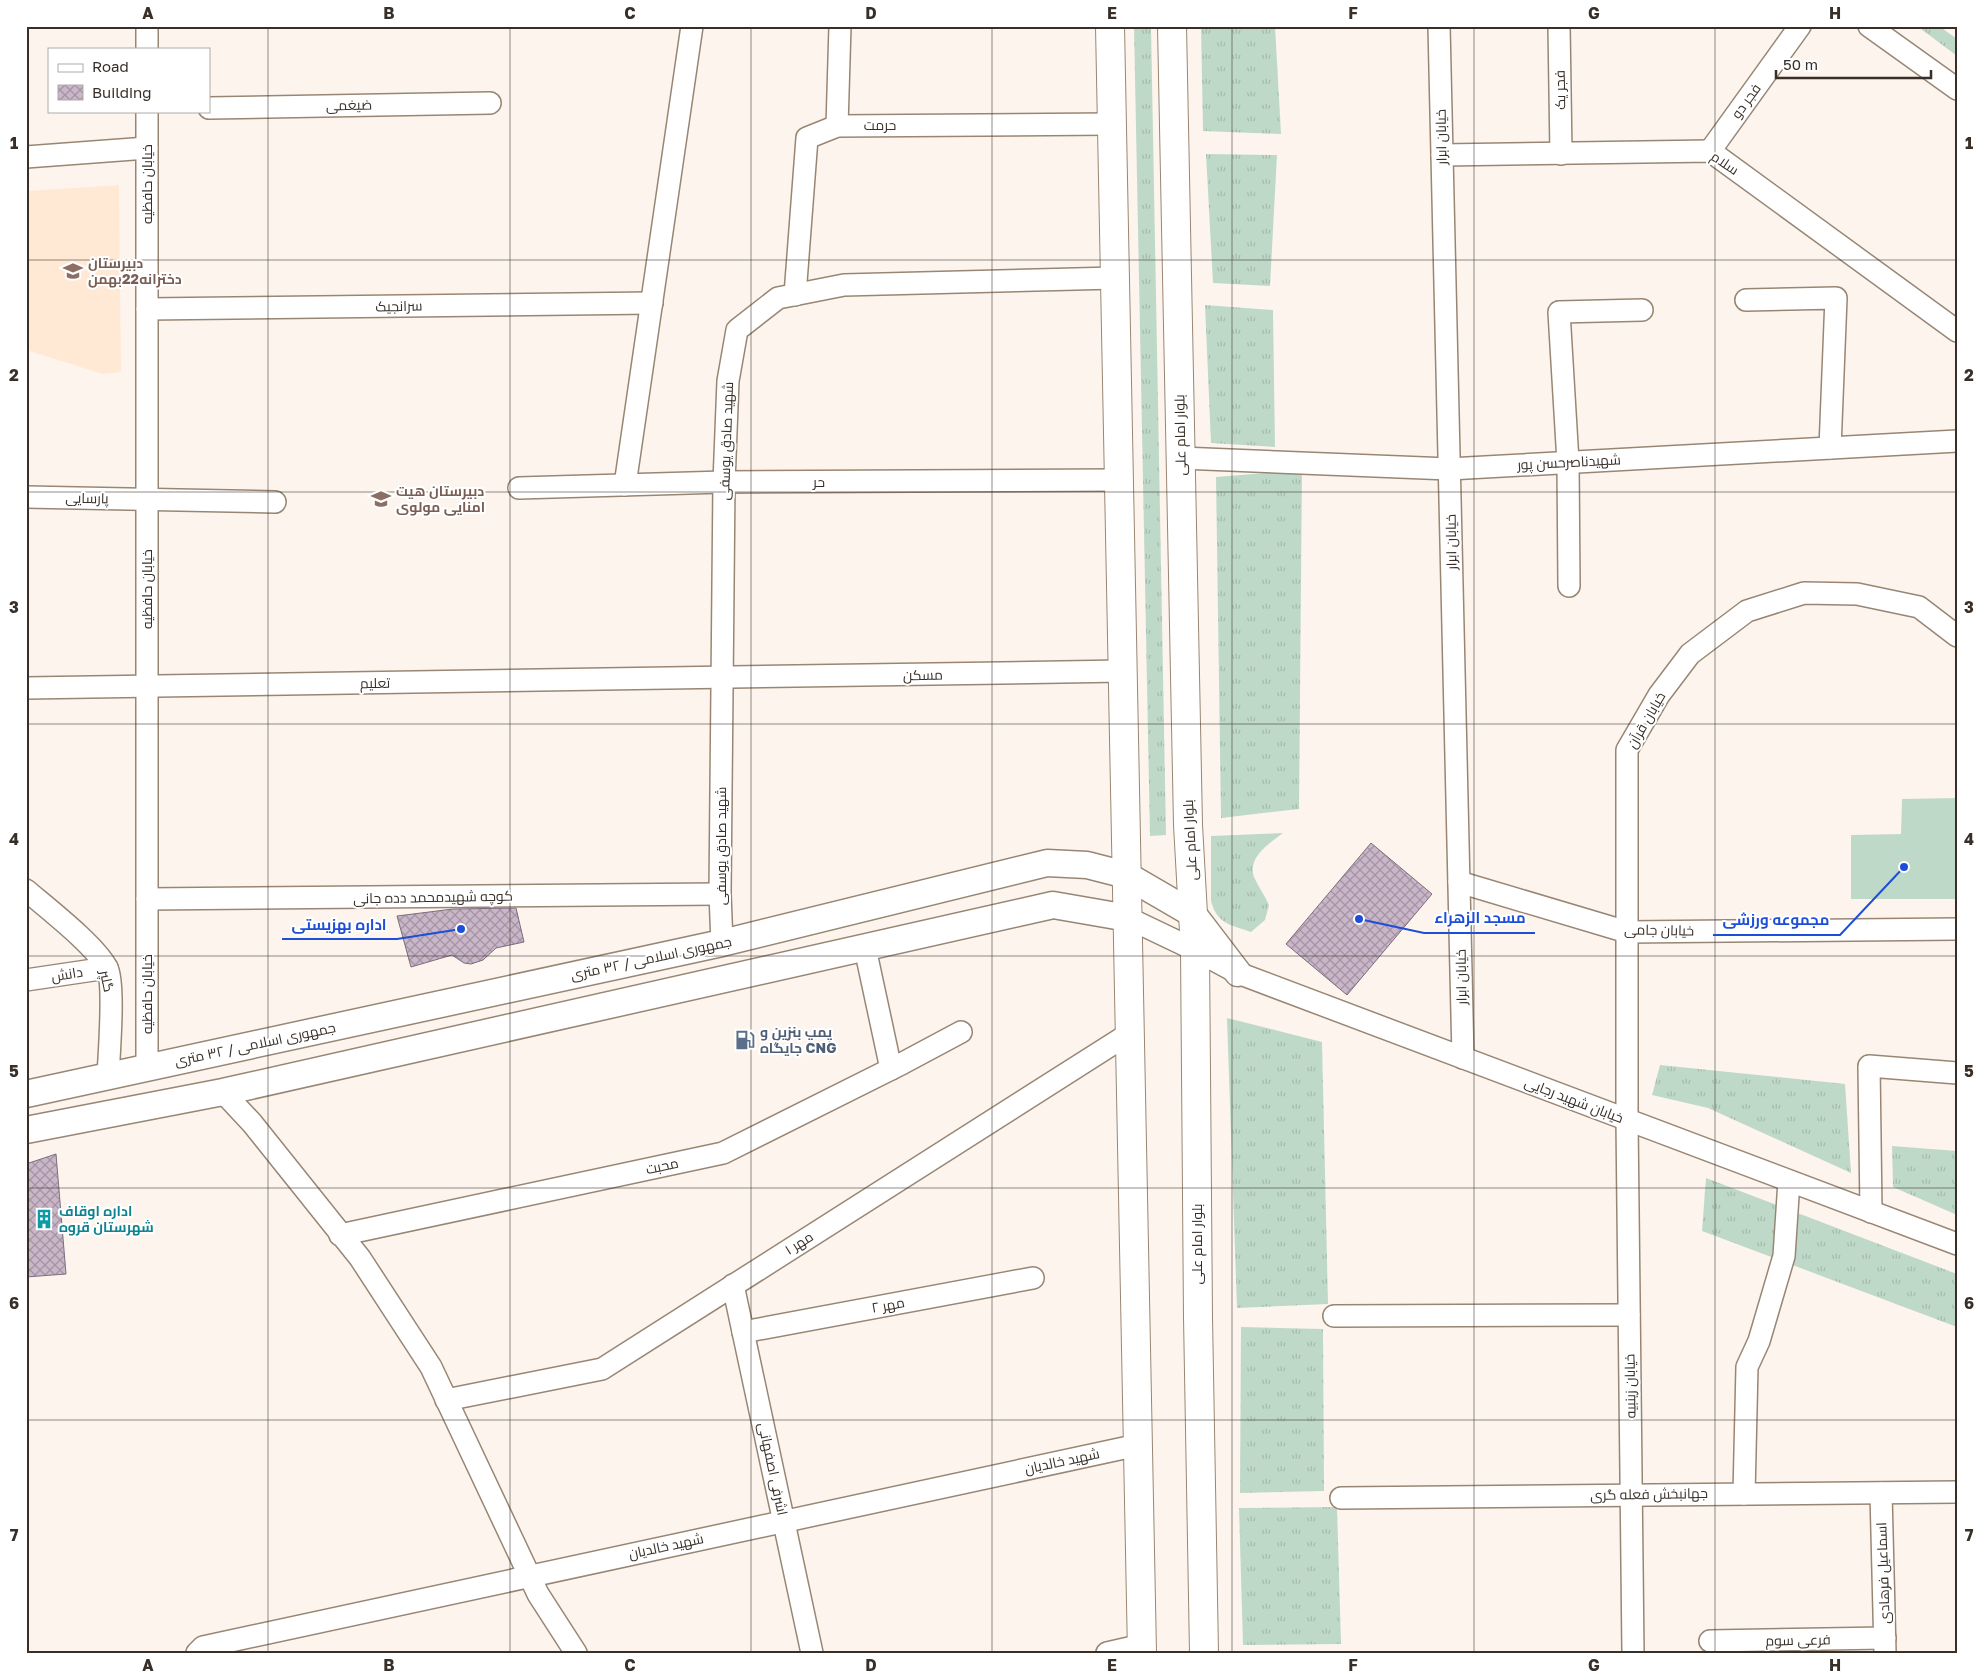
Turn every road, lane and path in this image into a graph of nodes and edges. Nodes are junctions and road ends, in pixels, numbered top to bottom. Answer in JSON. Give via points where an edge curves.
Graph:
{"nodes":[{"id":1,"x":146,"y":26,"type":"edge"},
{"id":2,"x":692,"y":26,"type":"edge"},
{"id":3,"x":840,"y":26,"type":"edge"},
{"id":4,"x":1110,"y":26,"type":"edge"},
{"id":5,"x":1172,"y":26,"type":"edge"},
{"id":6,"x":1439,"y":26,"type":"edge"},
{"id":7,"x":1559,"y":26,"type":"edge"},
{"id":8,"x":1800,"y":26,"type":"edge"},
{"id":9,"x":1869,"y":26,"type":"edge"},
{"id":10,"x":146,"y":48,"type":"edge"},
{"id":11,"x":1957,"y":89,"type":"edge"},
{"id":12,"x":490,"y":103,"type":"dead end"},
{"id":13,"x":210,"y":108,"type":"edge"},
{"id":14,"x":147,"y":112,"type":"edge"},
{"id":15,"x":1112,"y":124,"type":"junction"},
{"id":16,"x":837,"y":126,"type":"junction"},
{"id":17,"x":147,"y":148,"type":"junction"},
{"id":18,"x":1710,"y":152,"type":"junction"},
{"id":19,"x":1561,"y":154,"type":"junction"},
{"id":20,"x":1442,"y":155,"type":"junction"},
{"id":21,"x":26,"y":157,"type":"edge"},
{"id":22,"x":1115,"y":278,"type":"junction"},
{"id":23,"x":794,"y":295,"type":"junction"},
{"id":24,"x":1746,"y":300,"type":"dead end"},
{"id":25,"x":652,"y":303,"type":"junction"},
{"id":26,"x":147,"y":309,"type":"junction"},
{"id":27,"x":1642,"y":310,"type":"dead end"},
{"id":28,"x":1957,"y":331,"type":"edge"},
{"id":29,"x":1957,"y":441,"type":"edge"},
{"id":30,"x":1830,"y":448,"type":"junction"},
{"id":31,"x":1181,"y":458,"type":"junction"},
{"id":32,"x":1568,"y":462,"type":"junction"},
{"id":33,"x":1449,"y":469,"type":"junction"},
{"id":34,"x":1119,"y":480,"type":"junction"},
{"id":35,"x":724,"y":482,"type":"junction"},
{"id":36,"x":625,"y":485,"type":"junction"},
{"id":37,"x":519,"y":488,"type":"dead end"},
{"id":38,"x":26,"y":497,"type":"edge"},
{"id":39,"x":147,"y":499,"type":"junction"},
{"id":40,"x":275,"y":502,"type":"dead end"},
{"id":41,"x":1569,"y":586,"type":"dead end"},
{"id":42,"x":1957,"y":636,"type":"edge"},
{"id":43,"x":1123,"y":672,"type":"junction"},
{"id":44,"x":723,"y":678,"type":"junction"},
{"id":45,"x":147,"y":686,"type":"junction"},
{"id":46,"x":26,"y":688,"type":"edge"},
{"id":47,"x":1126,"y":875,"type":"junction"},
{"id":48,"x":1458,"y":882,"type":"junction"},
{"id":49,"x":26,"y":890,"type":"edge"},
{"id":50,"x":720,"y":894,"type":"junction"},
{"id":51,"x":147,"y":899,"type":"junction"},
{"id":52,"x":1193,"y":914,"type":"junction"},
{"id":53,"x":1128,"y":918,"type":"junction"},
{"id":54,"x":1957,"y":929,"type":"edge"},
{"id":55,"x":1627,"y":932,"type":"junction"},
{"id":56,"x":722,"y":944,"type":"junction"},
{"id":57,"x":865,"y":948,"type":"junction"},
{"id":58,"x":1195,"y":950,"type":"junction"},
{"id":59,"x":107,"y":968,"type":"junction"},
{"id":60,"x":1238,"y":973,"type":"junction"},
{"id":61,"x":26,"y":980,"type":"edge"},
{"id":62,"x":961,"y":1032,"type":"dead end"},
{"id":63,"x":1130,"y":1033,"type":"junction"},
{"id":64,"x":1462,"y":1058,"type":"junction"},
{"id":65,"x":147,"y":1067,"type":"junction"},
{"id":66,"x":891,"y":1069,"type":"junction"},
{"id":67,"x":1957,"y":1073,"type":"edge"},
{"id":68,"x":108,"y":1076,"type":"junction"},
{"id":69,"x":223,"y":1092,"type":"junction"},
{"id":70,"x":26,"y":1094,"type":"edge"},
{"id":71,"x":1627,"y":1120,"type":"junction"},
{"id":72,"x":26,"y":1130,"type":"edge"},
{"id":73,"x":1789,"y":1181,"type":"junction"},
{"id":74,"x":1871,"y":1212,"type":"junction"},
{"id":75,"x":340,"y":1235,"type":"junction"},
{"id":76,"x":1957,"y":1244,"type":"edge"},
{"id":77,"x":1033,"y":1278,"type":"dead end"},
{"id":78,"x":733,"y":1285,"type":"junction"},
{"id":79,"x":1629,"y":1315,"type":"junction"},
{"id":80,"x":1334,"y":1316,"type":"dead end"},
{"id":81,"x":743,"y":1332,"type":"junction"},
{"id":82,"x":446,"y":1400,"type":"junction"},
{"id":83,"x":1138,"y":1445,"type":"junction"},
{"id":84,"x":1957,"y":1492,"type":"edge"},
{"id":85,"x":1881,"y":1493,"type":"junction"},
{"id":86,"x":1631,"y":1494,"type":"junction"},
{"id":87,"x":1744,"y":1494,"type":"junction"},
{"id":88,"x":1341,"y":1498,"type":"dead end"},
{"id":89,"x":784,"y":1521,"type":"junction"},
{"id":90,"x":530,"y":1576,"type":"junction"},
{"id":91,"x":1710,"y":1641,"type":"dead end"},
{"id":92,"x":1885,"y":1646,"type":"edge"},
{"id":93,"x":1142,"y":1649,"type":"edge"},
{"id":94,"x":197,"y":1653,"type":"edge"},
{"id":95,"x":576,"y":1653,"type":"edge"},
{"id":96,"x":812,"y":1653,"type":"edge"},
{"id":97,"x":1107,"y":1653,"type":"edge"},
{"id":98,"x":1204,"y":1653,"type":"edge"},
{"id":99,"x":1633,"y":1653,"type":"edge"}],
"edges":[{"from":1,"to":10,"type":"street"},
{"from":2,"to":25,"type":"street"},
{"from":3,"to":16,"type":"street"},
{"from":4,"to":15,"type":"main road"},
{"from":5,"to":31,"type":"main road","name":"بلوار امام علی"},
{"from":6,"to":20,"type":"street","name":"خیابان ابرار"},
{"from":7,"to":19,"type":"street","name":"فجر یک"},
{"from":8,"to":18,"type":"street","name":"فجر دو"},
{"from":9,"to":11,"type":"street"},
{"from":12,"to":13,"type":"street","name":"ضیغمی"},
{"from":14,"to":17,"type":"street","name":"خیابان حافظیه"},
{"from":15,"to":16,"type":"street","name":"حرمت"},
{"from":15,"to":22,"type":"main road"},
{"from":16,"to":23,"type":"street","name":"حرمت","via":[[807,138]]},
{"from":17,"to":21,"type":"street"},
{"from":17,"to":26,"type":"street","name":"خیابان حافظیه"},
{"from":18,"to":19,"type":"street","name":"سلام"},
{"from":18,"to":28,"type":"street","name":"سلام"},
{"from":19,"to":20,"type":"street","name":"سلام"},
{"from":20,"to":33,"type":"street","name":"خیابان ابرار"},
{"from":22,"to":23,"type":"street","name":"شهید صادق یوسفی","via":[[844,285]]},
{"from":22,"to":34,"type":"main road"},
{"from":23,"to":35,"type":"street","name":"شهید صادق یوسفی","via":[[778,298],[737,330],[728,381]]},
{"from":24,"to":30,"type":"street","via":[[1836,298]]},
{"from":25,"to":26,"type":"street","name":"سرانجیک"},
{"from":25,"to":36,"type":"street"},
{"from":26,"to":39,"type":"street","name":"خیابان حافظیه"},
{"from":27,"to":32,"type":"street","via":[[1558,312]]},
{"from":29,"to":30,"type":"street","name":"شهیدناصرحسن پور"},
{"from":30,"to":32,"type":"street","name":"شهیدناصرحسن پور"},
{"from":31,"to":33,"type":"street","name":"شهیدناصرحسن پور"},
{"from":31,"to":52,"type":"main road","name":"بلوار امام علی","via":[[1188,825]]},
{"from":32,"to":33,"type":"street","name":"شهیدناصرحسن پور"},
{"from":32,"to":41,"type":"street"},
{"from":33,"to":48,"type":"street","name":"خیابان ابرار"},
{"from":34,"to":35,"type":"street","name":"حر"},
{"from":34,"to":43,"type":"main road"},
{"from":35,"to":36,"type":"street","name":"حر"},
{"from":35,"to":44,"type":"street","name":"شهید صادق یوسفی"},
{"from":36,"to":37,"type":"street","name":"حر"},
{"from":38,"to":39,"type":"street","name":"پارسایی"},
{"from":39,"to":40,"type":"street","name":"پارسایی"},
{"from":39,"to":45,"type":"street","name":"خیابان حافظیه"},
{"from":42,"to":55,"type":"street","name":"خیابان قرآن","via":[[1919,607],[1858,594],[1804,593],[1747,611],[1690,654],[1659,695],[1627,750]]},
{"from":43,"to":44,"type":"street","name":"مسکن"},
{"from":43,"to":47,"type":"main road"},
{"from":44,"to":45,"type":"street","name":"تعلیم"},
{"from":44,"to":50,"type":"street","name":"شهید صادق یوسفی"},
{"from":45,"to":46,"type":"street","name":"تعلیم"},
{"from":45,"to":51,"type":"street","name":"خیابان حافظیه"},
{"from":47,"to":52,"type":"street","name":"جمهوری اسلامی / ۳۲ متری"},
{"from":47,"to":53,"type":"main road"},
{"from":47,"to":56,"type":"street","name":"جمهوری اسلامی / ۳۲ متری","via":[[1087,865],[1047,863]]},
{"from":48,"to":55,"type":"street","name":"خیابان جامی"},
{"from":48,"to":64,"type":"street","name":"خیابان ابرار"},
{"from":49,"to":59,"type":"street","name":"گلپر","via":[[89,946]]},
{"from":50,"to":51,"type":"street","name":"کوچه شهیدمحمد دده جانی"},
{"from":50,"to":56,"type":"street","name":"شهید صادق یوسفی"},
{"from":51,"to":65,"type":"street","name":"خیابان حافظیه"},
{"from":52,"to":58,"type":"main road","name":"بلوار امام علی"},
{"from":52,"to":60,"type":"street","name":"جمهوری اسلامی / ۳۲ متری"},
{"from":53,"to":57,"type":"street","via":[[1054,905]]},
{"from":53,"to":58,"type":"street","name":"خیابان شهید رجایی"},
{"from":53,"to":63,"type":"main road"},
{"from":54,"to":55,"type":"street","name":"خیابان جامی"},
{"from":55,"to":71,"type":"street","name":"خیابان قرآن"},
{"from":56,"to":65,"type":"street","name":"جمهوری اسلامی / ۳۲ متری"},
{"from":57,"to":66,"type":"street"},
{"from":57,"to":69,"type":"street"},
{"from":58,"to":60,"type":"street","name":"خیابان شهید رجایی"},
{"from":58,"to":98,"type":"main road","name":"بلوار امام علی"},
{"from":59,"to":61,"type":"street","name":"دانش"},
{"from":59,"to":68,"type":"street","name":"گلپر","via":[[111,984]]},
{"from":60,"to":64,"type":"street","name":"خیابان شهید رجایی"},
{"from":62,"to":66,"type":"street","name":"محبت"},
{"from":63,"to":78,"type":"street","name":"مهر ۱"},
{"from":63,"to":83,"type":"main road"},
{"from":64,"to":71,"type":"street","name":"خیابان شهید رجایی"},
{"from":65,"to":68,"type":"street","name":"جمهوری اسلامی / ۳۲ متری"},
{"from":66,"to":75,"type":"street","name":"محبت","via":[[723,1153]]},
{"from":67,"to":74,"type":"street","via":[[1869,1066]]},
{"from":68,"to":70,"type":"street","name":"جمهوری اسلامی / ۳۲ متری"},
{"from":69,"to":72,"type":"street"},
{"from":69,"to":75,"type":"street","via":[[252,1123]]},
{"from":71,"to":73,"type":"street","name":"خیابان شهید رجایی"},
{"from":71,"to":79,"type":"street","name":"خیابان زینبیه"},
{"from":73,"to":74,"type":"street","name":"خیابان شهید رجایی"},
{"from":73,"to":87,"type":"street","via":[[1784,1256],[1759,1342],[1747,1367]]},
{"from":74,"to":76,"type":"street","name":"خیابان شهید رجایی"},
{"from":75,"to":82,"type":"street","via":[[360,1258],[431,1367]]},
{"from":77,"to":81,"type":"street","name":"مهر ۲"},
{"from":78,"to":81,"type":"street","name":"اشرفی اصفهانی"},
{"from":78,"to":82,"type":"street","name":"مهر ۱","via":[[602,1368]]},
{"from":79,"to":80,"type":"street"},
{"from":79,"to":86,"type":"street","name":"خیابان زینبیه"},
{"from":81,"to":89,"type":"street","name":"اشرفی اصفهانی"},
{"from":82,"to":90,"type":"street"},
{"from":83,"to":89,"type":"street","name":"شهید خالدیان"},
{"from":83,"to":93,"type":"main road"},
{"from":84,"to":85,"type":"street","name":"جهانبخش فعله گری"},
{"from":85,"to":87,"type":"street","name":"جهانبخش فعله گری"},
{"from":85,"to":92,"type":"street","name":"اسماعیل فرهادی"},
{"from":86,"to":87,"type":"street","name":"جهانبخش فعله گری"},
{"from":86,"to":88,"type":"street","name":"جهانبخش فعله گری"},
{"from":86,"to":99,"type":"street","name":"خیابان زینبیه"},
{"from":89,"to":90,"type":"street","name":"شهید خالدیان"},
{"from":89,"to":96,"type":"street","name":"اشرفی اصفهانی"},
{"from":90,"to":94,"type":"street","name":"شهید خالدیان","via":[[203,1647]]},
{"from":90,"to":95,"type":"street"},
{"from":91,"to":92,"type":"street","name":"فرعی سوم"},
{"from":93,"to":97,"type":"street"}]}
